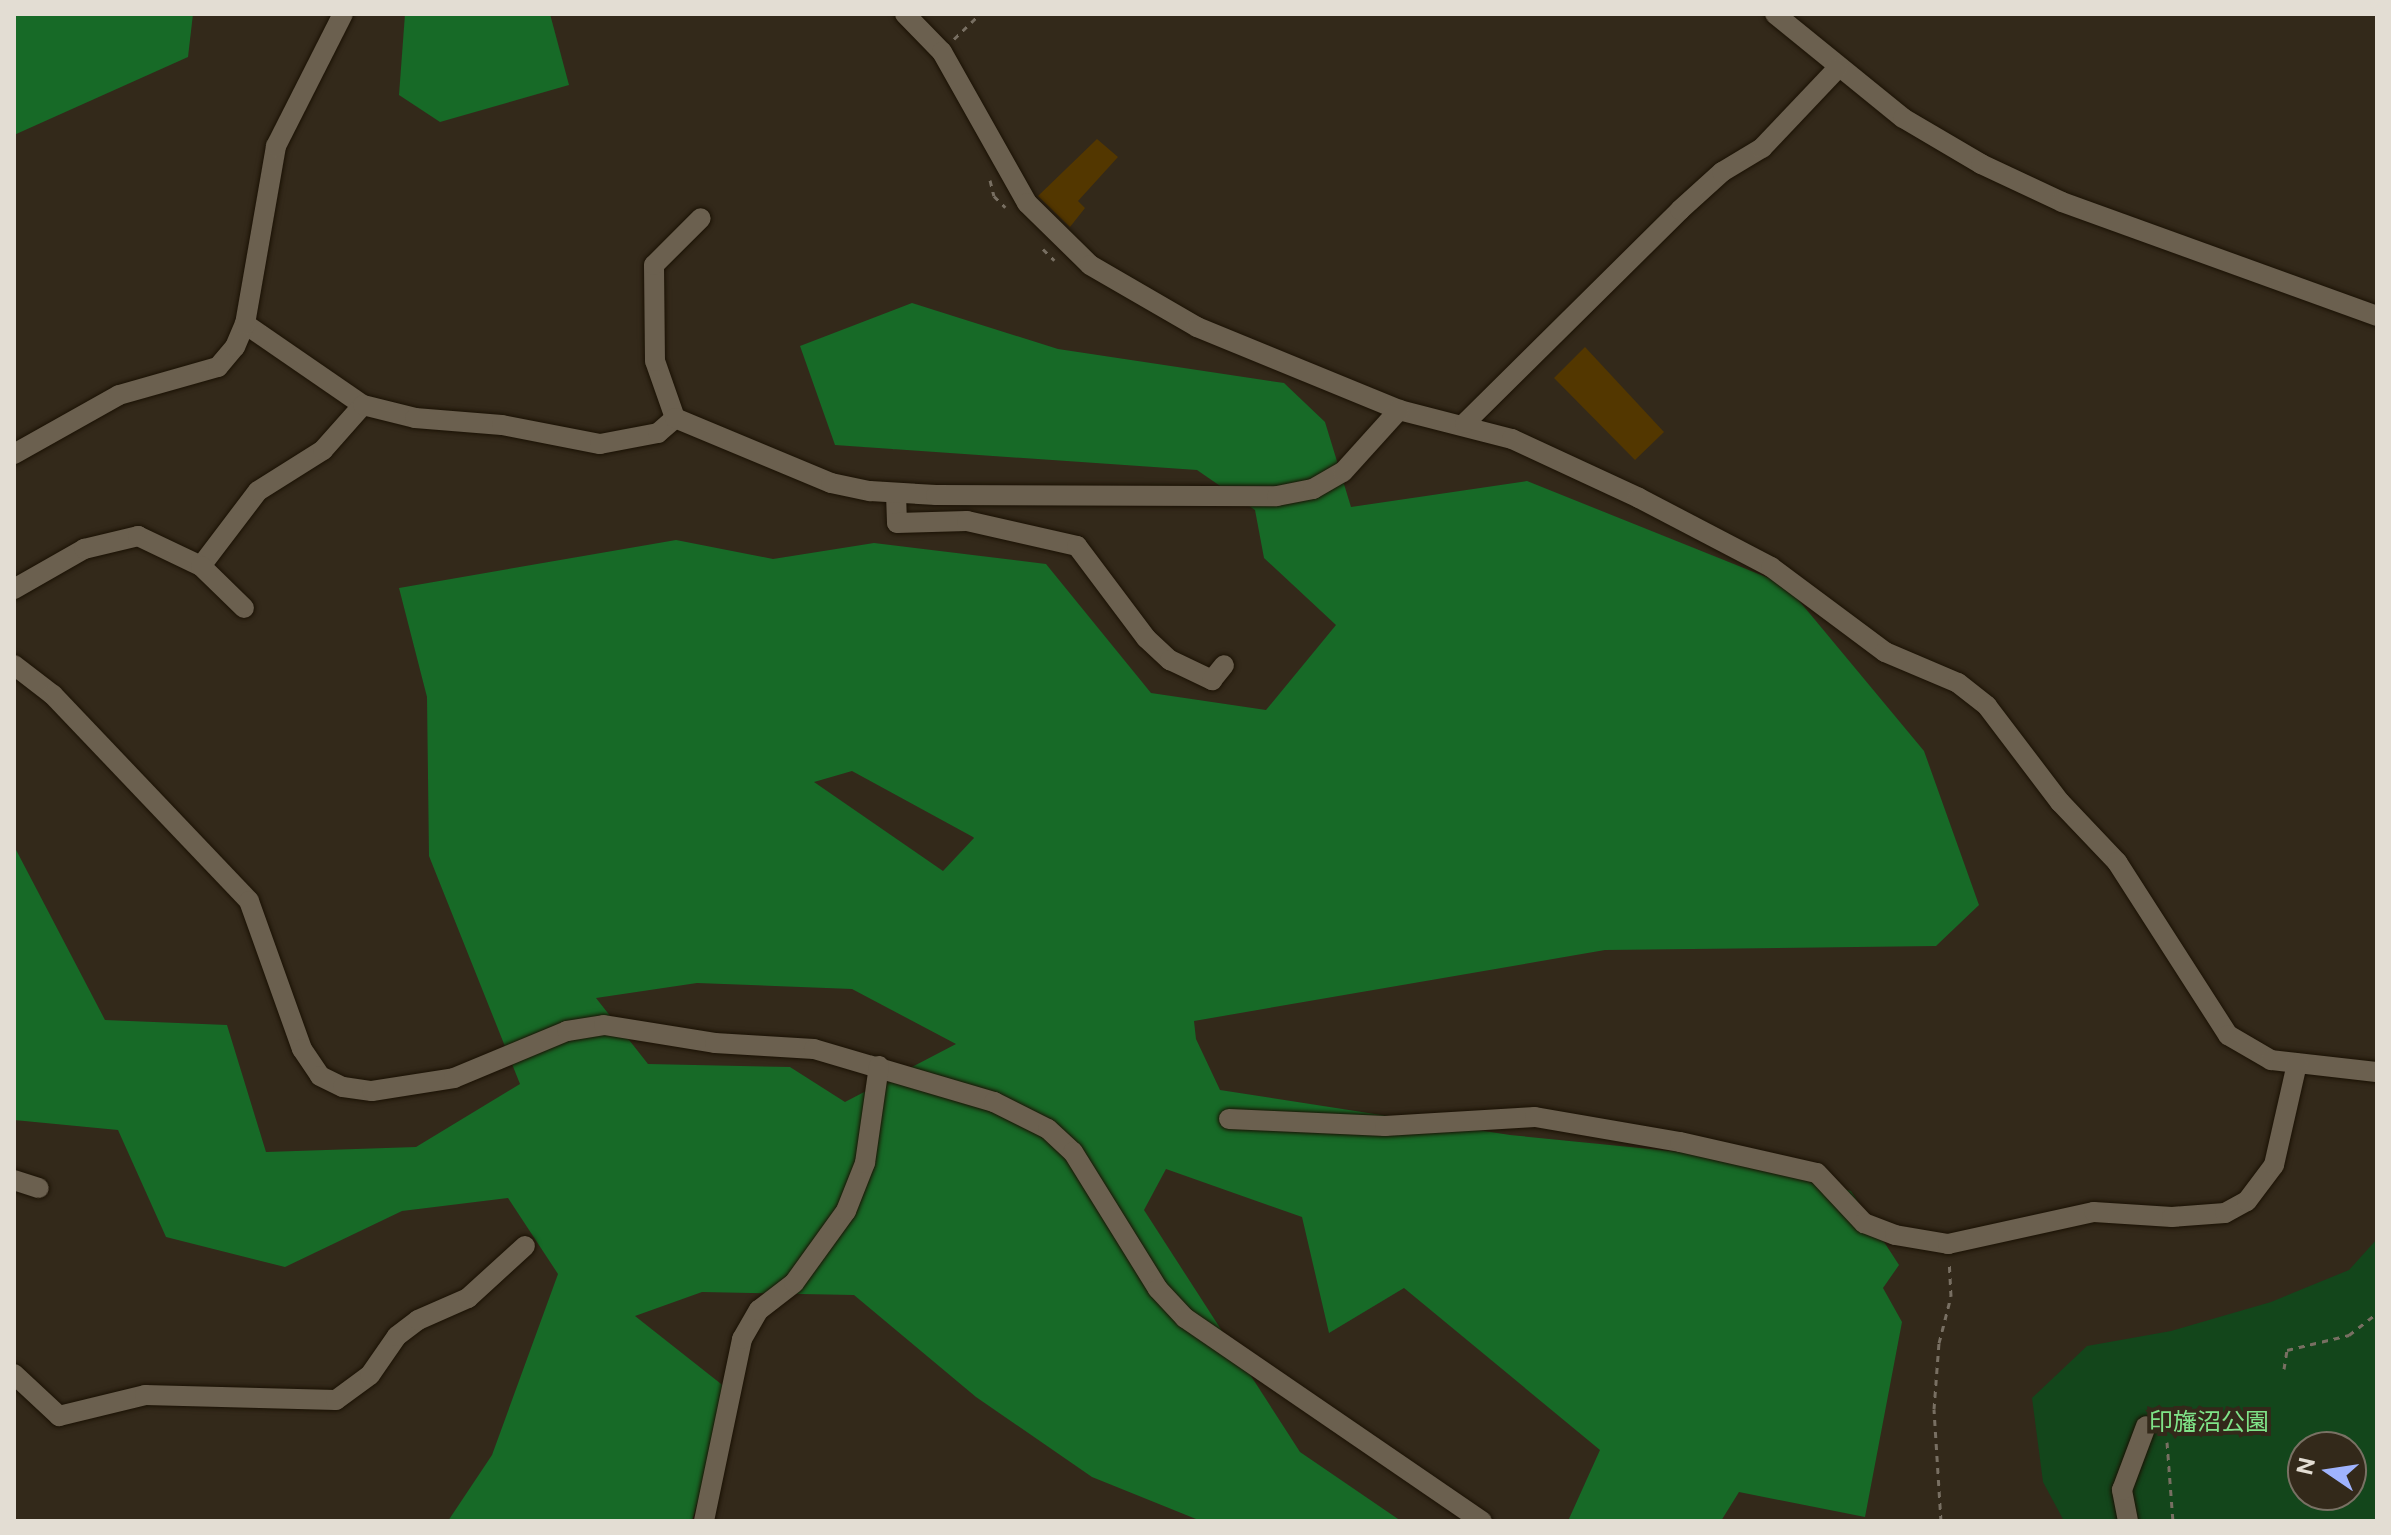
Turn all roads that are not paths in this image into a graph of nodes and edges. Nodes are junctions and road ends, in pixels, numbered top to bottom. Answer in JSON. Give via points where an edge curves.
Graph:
{"nodes":[{"id":1,"x":343,"y":14,"type":"edge"},
{"id":2,"x":905,"y":14,"type":"edge"},
{"id":3,"x":1775,"y":14,"type":"edge"},
{"id":4,"x":1837,"y":69,"type":"junction"},
{"id":5,"x":701,"y":218,"type":"dead end"},
{"id":6,"x":2377,"y":316,"type":"edge"},
{"id":7,"x":245,"y":324,"type":"junction"},
{"id":8,"x":363,"y":405,"type":"junction"},
{"id":9,"x":1399,"y":410,"type":"junction"},
{"id":10,"x":675,"y":418,"type":"junction"},
{"id":11,"x":1465,"y":423,"type":"junction"},
{"id":12,"x":14,"y":454,"type":"edge"},
{"id":13,"x":896,"y":494,"type":"junction"},
{"id":14,"x":201,"y":566,"type":"junction"},
{"id":15,"x":14,"y":589,"type":"edge"},
{"id":16,"x":244,"y":608,"type":"dead end"},
{"id":17,"x":14,"y":665,"type":"edge"},
{"id":18,"x":1224,"y":665,"type":"dead end"},
{"id":19,"x":2297,"y":1064,"type":"junction"},
{"id":20,"x":879,"y":1066,"type":"junction"},
{"id":21,"x":2377,"y":1072,"type":"edge"},
{"id":22,"x":1229,"y":1119,"type":"dead end"},
{"id":23,"x":14,"y":1180,"type":"edge"},
{"id":24,"x":39,"y":1188,"type":"dead end"},
{"id":25,"x":525,"y":1246,"type":"dead end"},
{"id":26,"x":14,"y":1374,"type":"edge"},
{"id":27,"x":2146,"y":1426,"type":"dead end"},
{"id":28,"x":704,"y":1521,"type":"edge"},
{"id":29,"x":1482,"y":1521,"type":"edge"},
{"id":30,"x":2128,"y":1521,"type":"edge"}],
"edges":[{"from":1,"to":7,"type":"street","via":[[276,146]]},
{"from":2,"to":9,"type":"street","via":[[942,52],[1027,203],[1090,265],[1197,327]]},
{"from":3,"to":4,"type":"street"},
{"from":4,"to":6,"type":"street","via":[[1903,118],[2062,202]]},
{"from":4,"to":11,"type":"street","via":[[1762,148],[1722,172],[1680,210]]},
{"from":5,"to":10,"type":"street","via":[[654,265],[655,361]]},
{"from":7,"to":8,"type":"street"},
{"from":7,"to":12,"type":"street","via":[[218,367],[119,395]]},
{"from":8,"to":10,"type":"street","via":[[415,418],[502,425],[600,444],[658,433]]},
{"from":8,"to":14,"type":"street","via":[[323,450],[258,491]]},
{"from":9,"to":11,"type":"street"},
{"from":9,"to":13,"type":"street","via":[[1343,472],[1313,489],[1277,496]]},
{"from":10,"to":13,"type":"street","via":[[799,472]]},
{"from":11,"to":19,"type":"street","via":[[1611,485],[1771,567],[1885,652],[1958,683],[1987,706],[2060,802],[2117,862],[2228,1035],[2271,1060]]},
{"from":13,"to":18,"type":"street","via":[[897,523],[967,521],[1077,546],[1146,638],[1170,660],[1212,680]]},
{"from":14,"to":15,"type":"street","via":[[164,544],[138,536],[117,538],[84,549]]},
{"from":14,"to":16,"type":"street"},
{"from":17,"to":20,"type":"street","via":[[53,695],[249,901],[302,1049],[320,1076],[343,1087],[372,1091],[454,1078],[567,1031],[604,1025],[715,1043],[814,1049]]},
{"from":19,"to":21,"type":"street"},
{"from":19,"to":22,"type":"street","via":[[2274,1165],[2247,1201],[2225,1213],[2172,1217],[2094,1212],[1948,1244],[1895,1235],[1864,1223],[1817,1173],[1666,1139],[1535,1117],[1385,1126]]},
{"from":20,"to":28,"type":"street","via":[[865,1163],[846,1211],[794,1283],[759,1310],[742,1339]]},
{"from":20,"to":29,"type":"street","via":[[994,1102],[1048,1129],[1073,1152],[1158,1289],[1185,1318]]},
{"from":23,"to":24,"type":"street"},
{"from":25,"to":26,"type":"street","via":[[468,1298],[418,1320],[397,1336],[370,1375],[336,1400],[145,1395],[59,1416]]},
{"from":27,"to":30,"type":"street","via":[[2122,1490]]}]}
